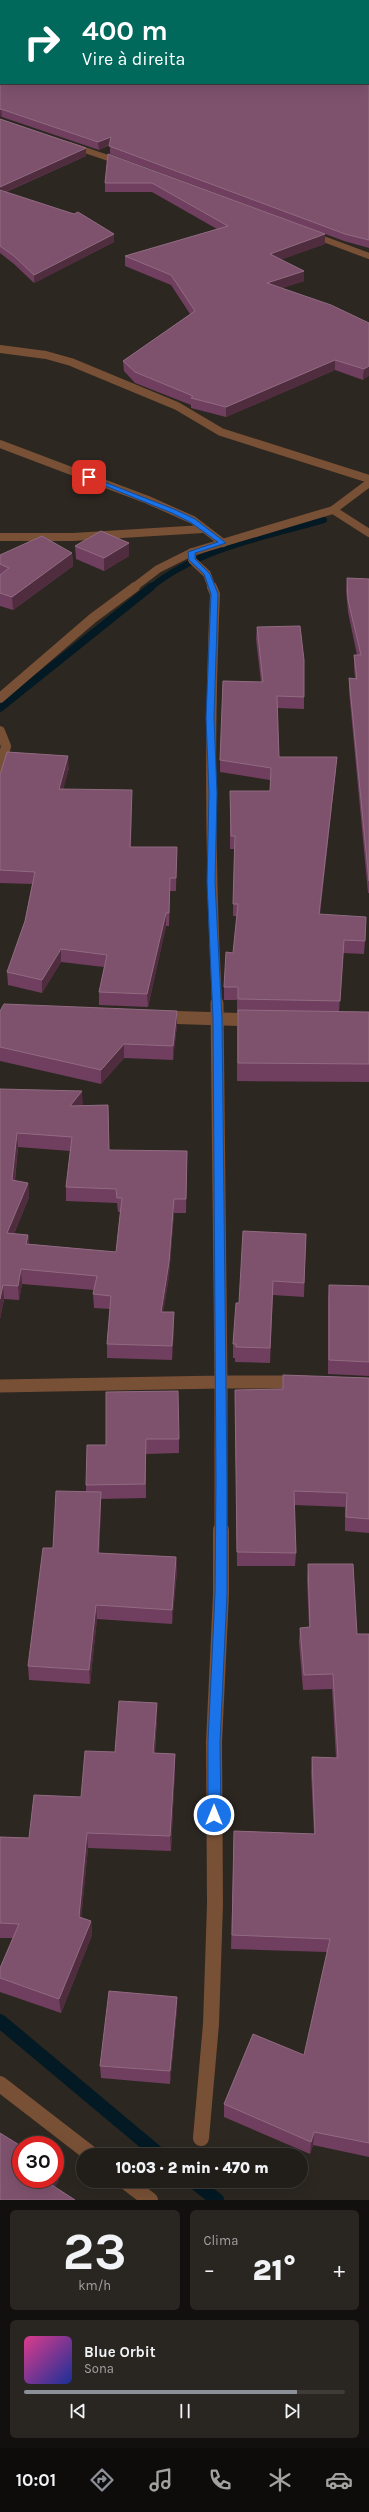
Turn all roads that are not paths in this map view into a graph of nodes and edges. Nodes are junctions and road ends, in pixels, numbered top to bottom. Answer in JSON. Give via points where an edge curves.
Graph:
{"nodes":[{"id":1,"x":60,"y":141,"type":"edge"},
{"id":2,"x":128,"y":165,"type":"edge"},
{"id":3,"x":300,"y":230,"type":"edge"},
{"id":4,"x":369,"y":256,"type":"edge"},
{"id":5,"x":0,"y":349,"type":"edge"},
{"id":6,"x":0,"y":444,"type":"edge"},
{"id":7,"x":369,"y":479,"type":"edge"},
{"id":8,"x":369,"y":483,"type":"edge"},
{"id":9,"x":333,"y":510,"type":"junction"},
{"id":10,"x":203,"y":529,"type":"junction"},
{"id":11,"x":369,"y":533,"type":"edge"},
{"id":12,"x":0,"y":537,"type":"edge"},
{"id":13,"x":223,"y":543,"type":"junction"},
{"id":14,"x":192,"y":556,"type":"junction"},
{"id":15,"x":0,"y":698,"type":"edge"},
{"id":16,"x":0,"y":731,"type":"edge"},
{"id":17,"x":0,"y":771,"type":"edge"},
{"id":18,"x":151,"y":1016,"type":"edge"},
{"id":19,"x":218,"y":1019,"type":"junction"},
{"id":20,"x":264,"y":1020,"type":"edge"},
{"id":21,"x":221,"y":1382,"type":"junction"},
{"id":22,"x":314,"y":1382,"type":"edge"},
{"id":23,"x":0,"y":1386,"type":"edge"},
{"id":24,"x":0,"y":2084,"type":"edge"},
{"id":25,"x":201,"y":2138,"type":"dead end"},
{"id":26,"x":83,"y":2148,"type":"edge"},
{"id":27,"x":134,"y":2188,"type":"edge"},
{"id":28,"x":150,"y":2200,"type":"edge"}],
"edges":[{"from":1,"to":2,"type":"street"},
{"from":3,"to":4,"type":"street"},
{"from":5,"to":7,"type":"street","via":[[46,355],[71,362],[176,406],[221,432]]},
{"from":6,"to":10,"type":"street","via":[[148,500],[193,520]]},
{"from":8,"to":9,"type":"street"},
{"from":9,"to":11,"type":"street"},
{"from":9,"to":13,"type":"street"},
{"from":10,"to":12,"type":"street","via":[[73,537]]},
{"from":10,"to":13,"type":"street"},
{"from":13,"to":14,"type":"street"},
{"from":14,"to":15,"type":"street","via":[[158,568],[93,618]]},
{"from":14,"to":19,"type":"street","via":[[207,574],[215,594],[210,718],[213,793],[211,882]]},
{"from":16,"to":17,"type":"street","via":[[6,746]]},
{"from":18,"to":19,"type":"street"},
{"from":19,"to":20,"type":"street"},
{"from":19,"to":21,"type":"street"},
{"from":21,"to":22,"type":"street"},
{"from":21,"to":23,"type":"street"},
{"from":21,"to":25,"type":"street","via":[[221,1594],[214,1742],[215,1911],[211,2024]]},
{"from":24,"to":26,"type":"street"},
{"from":27,"to":28,"type":"street"}]}
